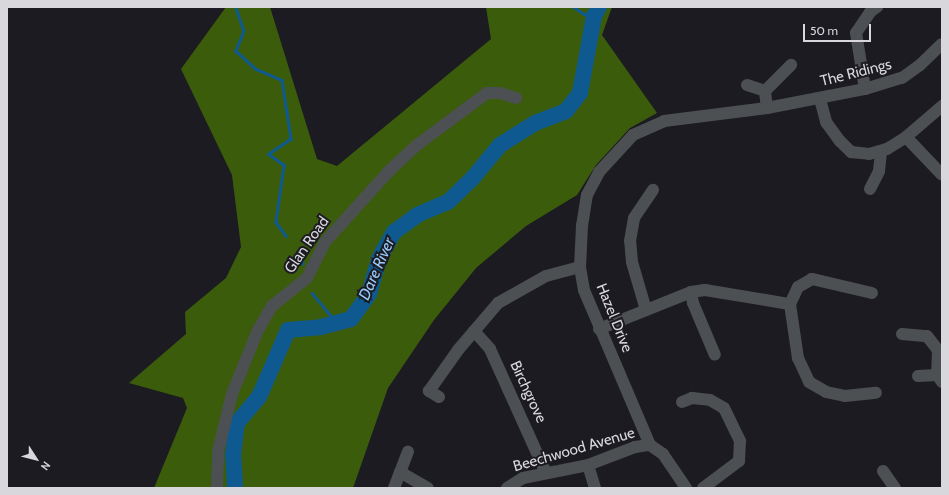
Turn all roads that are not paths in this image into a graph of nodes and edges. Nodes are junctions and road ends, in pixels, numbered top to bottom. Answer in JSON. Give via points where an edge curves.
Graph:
{"nodes":[{"id":1,"x":877,"y":7,"type":"edge"},
{"id":2,"x":942,"y":44,"type":"edge"},
{"id":3,"x":791,"y":65,"type":"dead end"},
{"id":4,"x":747,"y":85,"type":"dead end"},
{"id":5,"x":865,"y":89,"type":"junction"},
{"id":6,"x":765,"y":90,"type":"junction"},
{"id":7,"x":516,"y":98,"type":"dead end"},
{"id":8,"x":820,"y":99,"type":"junction"},
{"id":9,"x":942,"y":106,"type":"edge"},
{"id":10,"x":767,"y":108,"type":"junction"},
{"id":11,"x":906,"y":137,"type":"junction"},
{"id":12,"x":881,"y":151,"type":"junction"},
{"id":13,"x":942,"y":175,"type":"edge"},
{"id":14,"x":870,"y":189,"type":"dead end"},
{"id":15,"x":653,"y":190,"type":"dead end"},
{"id":16,"x":580,"y":267,"type":"junction"},
{"id":17,"x":691,"y":292,"type":"junction"},
{"id":18,"x":872,"y":293,"type":"dead end"},
{"id":19,"x":790,"y":304,"type":"junction"},
{"id":20,"x":646,"y":310,"type":"junction"},
{"id":21,"x":599,"y":329,"type":"junction"},
{"id":22,"x":474,"y":331,"type":"junction"},
{"id":23,"x":902,"y":334,"type":"dead end"},
{"id":24,"x":715,"y":355,"type":"dead end"},
{"id":25,"x":918,"y":376,"type":"dead end"},
{"id":26,"x":940,"y":379,"type":"edge"},
{"id":27,"x":876,"y":393,"type":"dead end"},
{"id":28,"x":439,"y":397,"type":"dead end"},
{"id":29,"x":682,"y":402,"type":"dead end"},
{"id":30,"x":650,"y":445,"type":"junction"},
{"id":31,"x":408,"y":452,"type":"dead end"},
{"id":32,"x":588,"y":465,"type":"junction"},
{"id":33,"x":883,"y":471,"type":"dead end"},
{"id":34,"x":400,"y":472,"type":"junction"},
{"id":35,"x":546,"y":473,"type":"junction"},
{"id":36,"x":217,"y":488,"type":"edge"},
{"id":37,"x":394,"y":488,"type":"edge"},
{"id":38,"x":428,"y":488,"type":"edge"},
{"id":39,"x":507,"y":488,"type":"edge"},
{"id":40,"x":595,"y":488,"type":"edge"},
{"id":41,"x":686,"y":488,"type":"edge"},
{"id":42,"x":703,"y":488,"type":"edge"},
{"id":43,"x":895,"y":488,"type":"edge"}],
"edges":[{"from":1,"to":5,"type":"street","via":[[870,12],[856,33]]},
{"from":2,"to":5,"type":"street","name":"The Ridings","via":[[902,78]]},
{"from":3,"to":6,"type":"street"},
{"from":4,"to":6,"type":"street"},
{"from":5,"to":8,"type":"street","name":"The Ridings"},
{"from":6,"to":10,"type":"street"},
{"from":7,"to":36,"type":"street","name":"Glan Road","via":[[500,93],[487,93],[417,144],[325,242],[307,278],[272,306],[258,330],[232,394],[218,451]]},
{"from":8,"to":10,"type":"street","name":"The Ridings"},
{"from":8,"to":12,"type":"street","via":[[826,122],[851,152],[869,154]]},
{"from":9,"to":11,"type":"street"},
{"from":10,"to":16,"type":"street","name":"Hazel Drive","via":[[664,121],[632,135],[599,172],[587,196],[582,226]]},
{"from":11,"to":12,"type":"street"},
{"from":11,"to":13,"type":"street"},
{"from":12,"to":14,"type":"street","via":[[879,171]]},
{"from":15,"to":20,"type":"street","via":[[634,218],[630,241],[632,262]]},
{"from":16,"to":21,"type":"street","name":"Hazel Drive","via":[[584,290]]},
{"from":16,"to":22,"type":"street","via":[[546,276],[520,290],[498,304]]},
{"from":17,"to":19,"type":"street","via":[[723,291]]},
{"from":17,"to":20,"type":"street"},
{"from":17,"to":24,"type":"street","via":[[693,303]]},
{"from":18,"to":19,"type":"street","via":[[812,279],[798,287]]},
{"from":19,"to":27,"type":"street","via":[[798,358],[809,382],[826,392]]},
{"from":20,"to":21,"type":"street"},
{"from":21,"to":30,"type":"street","name":"Hazel Drive"},
{"from":22,"to":28,"type":"street","via":[[429,391]]},
{"from":22,"to":35,"type":"street","name":"Birchgrove","via":[[490,349]]},
{"from":23,"to":26,"type":"street","via":[[927,336],[938,350]]},
{"from":25,"to":26,"type":"street"},
{"from":29,"to":42,"type":"street","via":[[692,398],[710,400],[724,408],[740,441],[739,461]]},
{"from":30,"to":32,"type":"street","name":"Beechwood Avenue","via":[[635,447]]},
{"from":30,"to":41,"type":"street","via":[[663,454]]},
{"from":31,"to":34,"type":"street"},
{"from":32,"to":35,"type":"street","name":"Beechwood Avenue"},
{"from":32,"to":40,"type":"street"},
{"from":33,"to":43,"type":"street"},
{"from":34,"to":37,"type":"street"},
{"from":34,"to":38,"type":"street"},
{"from":35,"to":39,"type":"street","name":"Beechwood Avenue","via":[[523,478]]}]}
